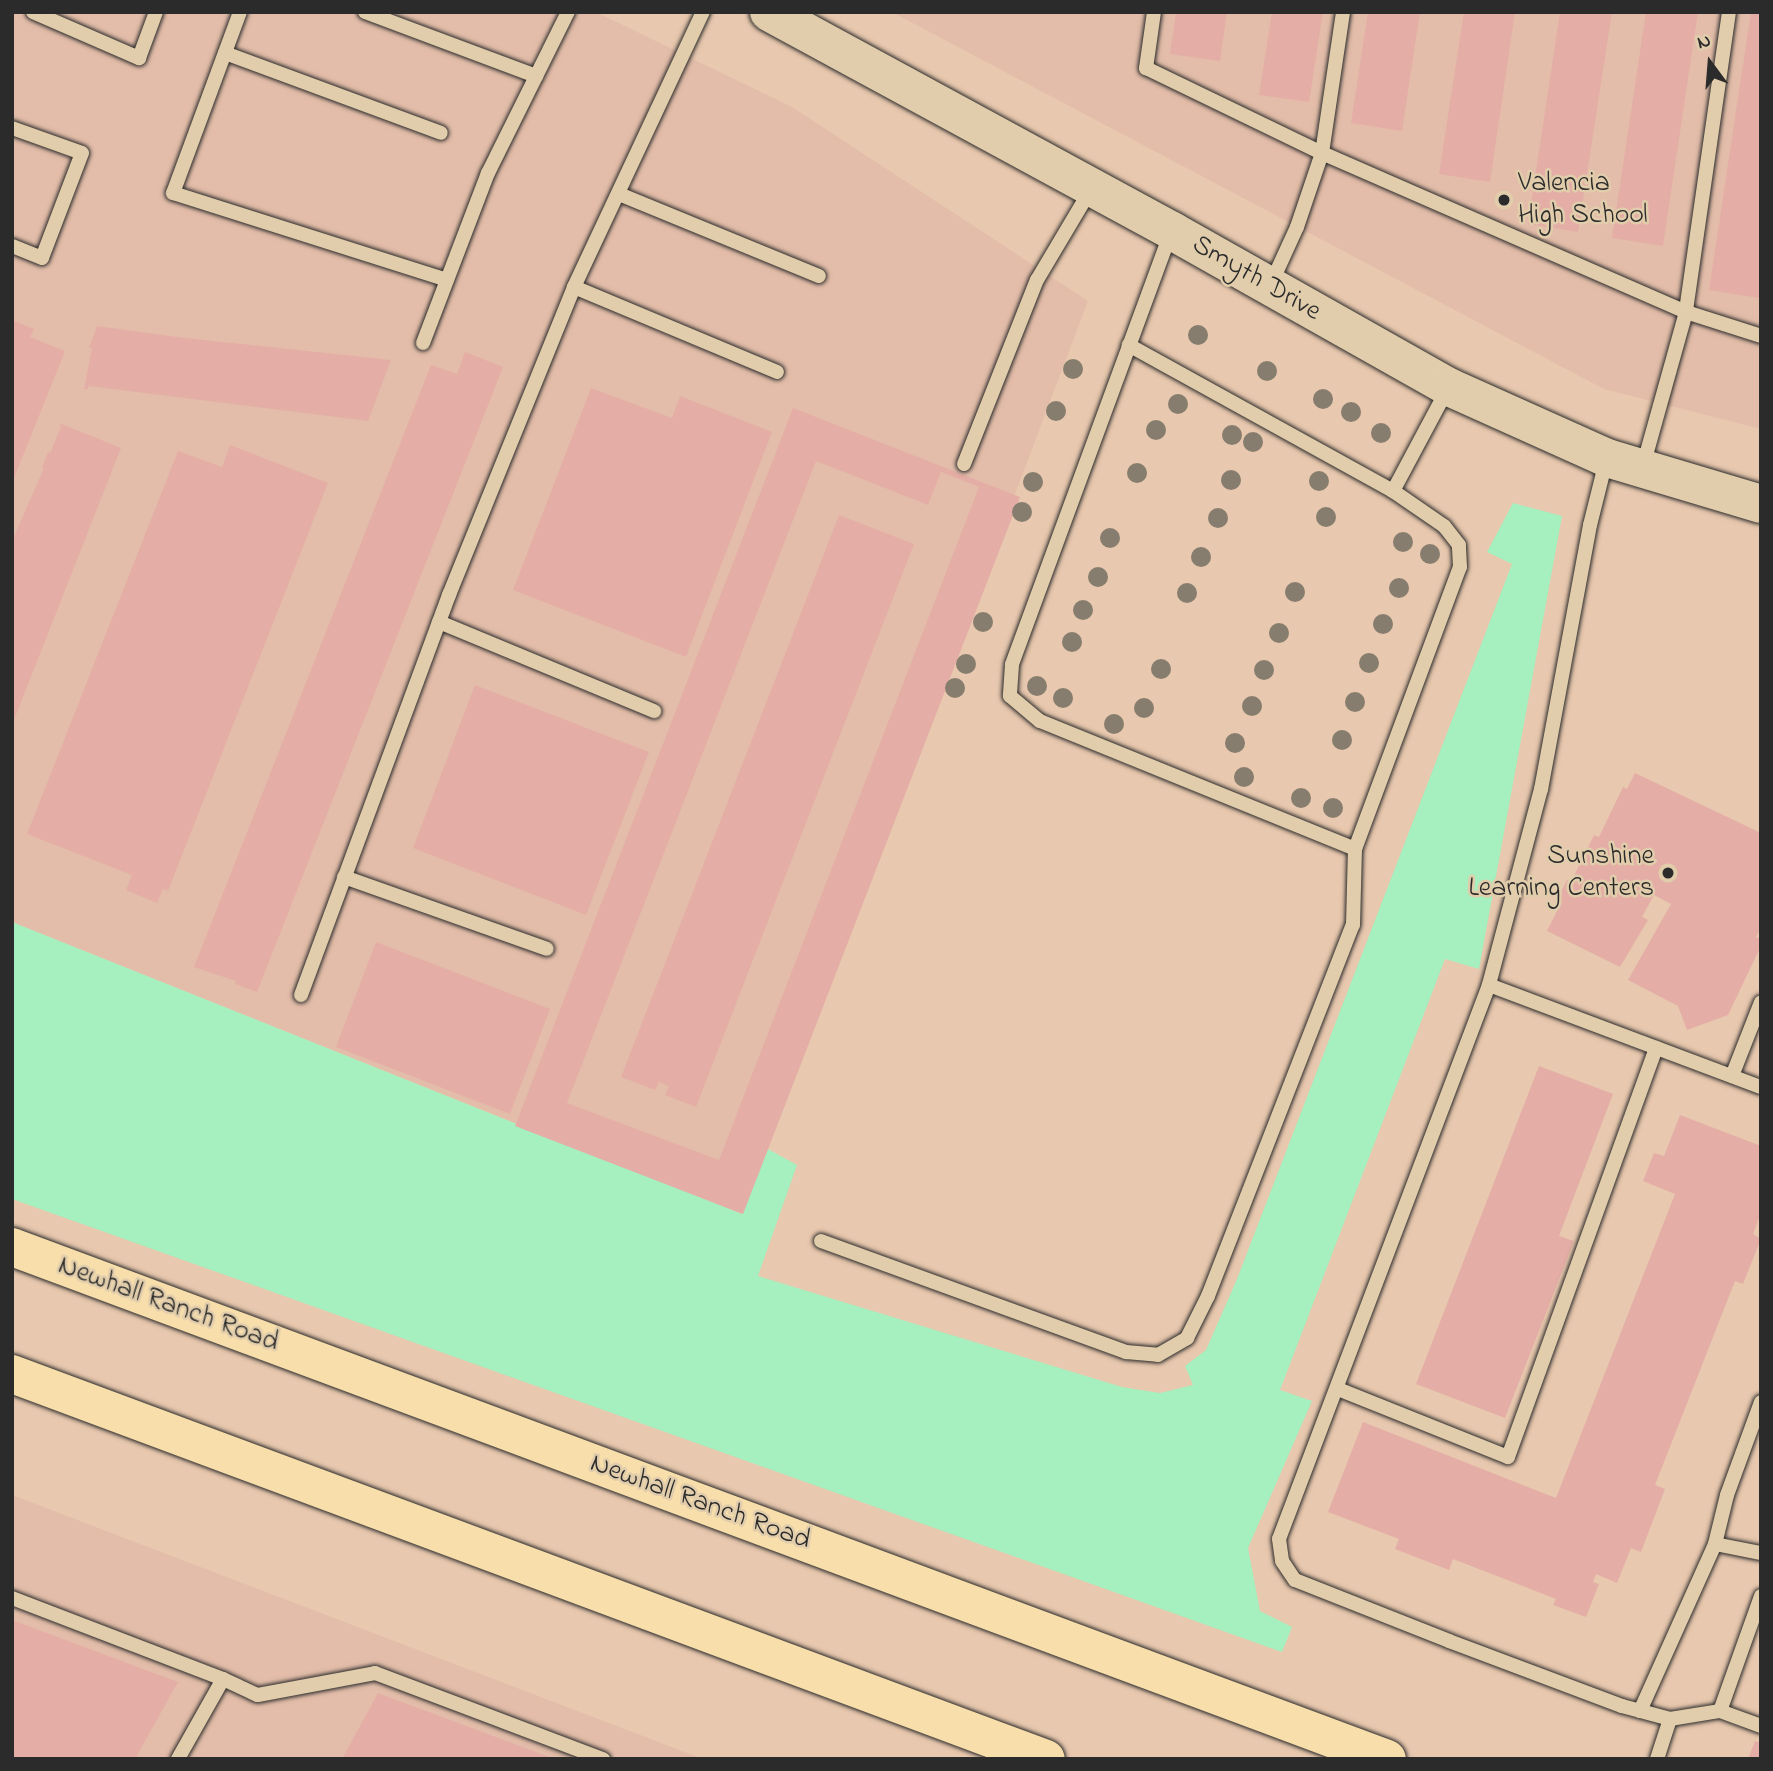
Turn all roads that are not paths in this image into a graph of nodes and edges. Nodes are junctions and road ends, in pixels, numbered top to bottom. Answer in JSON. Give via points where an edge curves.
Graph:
{"nodes":[{"id":1,"x":33,"y":12,"type":"edge"},
{"id":2,"x":156,"y":12,"type":"edge"},
{"id":3,"x":240,"y":12,"type":"edge"},
{"id":4,"x":365,"y":12,"type":"edge"},
{"id":5,"x":568,"y":12,"type":"edge"},
{"id":6,"x":703,"y":12,"type":"edge"},
{"id":7,"x":769,"y":12,"type":"edge"},
{"id":8,"x":1154,"y":12,"type":"edge"},
{"id":9,"x":1343,"y":12,"type":"edge"},
{"id":10,"x":1729,"y":12,"type":"edge"},
{"id":11,"x":225,"y":53,"type":"junction"},
{"id":12,"x":536,"y":76,"type":"junction"},
{"id":13,"x":12,"y":128,"type":"edge"},
{"id":14,"x":441,"y":133,"type":"dead end"},
{"id":15,"x":1322,"y":153,"type":"junction"},
{"id":16,"x":1091,"y":187,"type":"junction"},
{"id":17,"x":619,"y":194,"type":"junction"},
{"id":18,"x":1172,"y":231,"type":"junction"},
{"id":19,"x":12,"y":246,"type":"edge"},
{"id":20,"x":819,"y":276,"type":"dead end"},
{"id":21,"x":447,"y":280,"type":"junction"},
{"id":22,"x":1270,"y":286,"type":"junction"},
{"id":23,"x":574,"y":287,"type":"junction"},
{"id":24,"x":1686,"y":312,"type":"junction"},
{"id":25,"x":1761,"y":336,"type":"edge"},
{"id":26,"x":423,"y":343,"type":"dead end"},
{"id":27,"x":1129,"y":345,"type":"junction"},
{"id":28,"x":777,"y":372,"type":"dead end"},
{"id":29,"x":1449,"y":387,"type":"junction"},
{"id":30,"x":964,"y":464,"type":"dead end"},
{"id":31,"x":1624,"y":464,"type":"junction"},
{"id":32,"x":1393,"y":491,"type":"junction"},
{"id":33,"x":1761,"y":504,"type":"edge"},
{"id":34,"x":439,"y":622,"type":"junction"},
{"id":35,"x":654,"y":711,"type":"dead end"},
{"id":36,"x":1355,"y":849,"type":"junction"},
{"id":37,"x":344,"y":877,"type":"junction"},
{"id":38,"x":547,"y":949,"type":"dead end"},
{"id":39,"x":1489,"y":985,"type":"junction"},
{"id":40,"x":301,"y":995,"type":"dead end"},
{"id":41,"x":1761,"y":1002,"type":"edge"},
{"id":42,"x":1657,"y":1048,"type":"junction"},
{"id":43,"x":1732,"y":1076,"type":"junction"},
{"id":44,"x":1761,"y":1087,"type":"edge"},
{"id":45,"x":821,"y":1241,"type":"dead end"},
{"id":46,"x":12,"y":1247,"type":"edge"},
{"id":47,"x":12,"y":1374,"type":"edge"},
{"id":48,"x":1338,"y":1388,"type":"junction"},
{"id":49,"x":1761,"y":1402,"type":"edge"},
{"id":50,"x":1715,"y":1544,"type":"junction"},
{"id":51,"x":1761,"y":1553,"type":"edge"},
{"id":52,"x":1761,"y":1596,"type":"edge"},
{"id":53,"x":12,"y":1598,"type":"edge"},
{"id":54,"x":223,"y":1679,"type":"junction"},
{"id":55,"x":1640,"y":1711,"type":"junction"},
{"id":56,"x":1720,"y":1711,"type":"junction"},
{"id":57,"x":1670,"y":1720,"type":"junction"},
{"id":58,"x":1761,"y":1726,"type":"edge"},
{"id":59,"x":178,"y":1759,"type":"edge"},
{"id":60,"x":603,"y":1759,"type":"edge"},
{"id":61,"x":1046,"y":1759,"type":"edge"},
{"id":62,"x":1387,"y":1759,"type":"edge"},
{"id":63,"x":1657,"y":1759,"type":"edge"}],
"edges":[{"from":1,"to":2,"type":"lane","via":[[139,58]]},
{"from":3,"to":11,"type":"lane"},
{"from":4,"to":12,"type":"lane"},
{"from":5,"to":12,"type":"lane"},
{"from":6,"to":17,"type":"lane"},
{"from":7,"to":16,"type":"street","name":"Smyth Drive"},
{"from":8,"to":15,"type":"lane","via":[[1146,68]]},
{"from":9,"to":15,"type":"lane"},
{"from":10,"to":24,"type":"lane"},
{"from":11,"to":14,"type":"lane"},
{"from":11,"to":21,"type":"lane","via":[[173,193]]},
{"from":12,"to":21,"type":"lane","via":[[488,173]]},
{"from":13,"to":19,"type":"lane","via":[[82,153],[42,258]]},
{"from":15,"to":22,"type":"lane","via":[[1297,227]]},
{"from":15,"to":24,"type":"lane"},
{"from":16,"to":18,"type":"street","name":"Smyth Drive"},
{"from":16,"to":30,"type":"lane","via":[[1037,280]]},
{"from":17,"to":20,"type":"lane"},
{"from":17,"to":23,"type":"lane"},
{"from":18,"to":22,"type":"street","name":"Smyth Drive"},
{"from":18,"to":27,"type":"lane"},
{"from":21,"to":26,"type":"lane"},
{"from":22,"to":29,"type":"street","name":"Smyth Drive"},
{"from":23,"to":28,"type":"lane"},
{"from":23,"to":34,"type":"lane"},
{"from":24,"to":25,"type":"lane"},
{"from":24,"to":31,"type":"lane"},
{"from":27,"to":32,"type":"lane"},
{"from":27,"to":36,"type":"lane","via":[[1012,665],[1010,696],[1040,721]]},
{"from":29,"to":31,"type":"street","name":"Smyth Drive"},
{"from":29,"to":32,"type":"lane"},
{"from":31,"to":33,"type":"street","name":"Smyth Drive"},
{"from":31,"to":39,"type":"lane","via":[[1590,525],[1541,789]]},
{"from":32,"to":36,"type":"lane","via":[[1444,526],[1459,545],[1460,567]]},
{"from":34,"to":35,"type":"lane"},
{"from":34,"to":37,"type":"lane"},
{"from":36,"to":45,"type":"lane","via":[[1353,925],[1208,1296],[1187,1338],[1158,1355],[1126,1352]]},
{"from":37,"to":38,"type":"lane"},
{"from":37,"to":40,"type":"lane"},
{"from":39,"to":42,"type":"lane"},
{"from":39,"to":48,"type":"lane"},
{"from":41,"to":43,"type":"lane"},
{"from":42,"to":43,"type":"lane"},
{"from":42,"to":48,"type":"lane","via":[[1508,1457]]},
{"from":43,"to":44,"type":"lane"},
{"from":46,"to":62,"type":"main road","name":"Newhall Ranch Road"},
{"from":47,"to":61,"type":"main road"},
{"from":48,"to":55,"type":"lane","via":[[1279,1539],[1282,1561],[1295,1580]]},
{"from":49,"to":50,"type":"lane","via":[[1727,1495]]},
{"from":50,"to":51,"type":"lane"},
{"from":50,"to":55,"type":"lane"},
{"from":52,"to":56,"type":"lane"},
{"from":53,"to":54,"type":"lane"},
{"from":54,"to":59,"type":"lane"},
{"from":54,"to":60,"type":"lane","via":[[258,1695],[375,1673]]},
{"from":55,"to":57,"type":"lane"},
{"from":56,"to":57,"type":"lane"},
{"from":56,"to":58,"type":"lane"},
{"from":57,"to":63,"type":"lane"}]}
